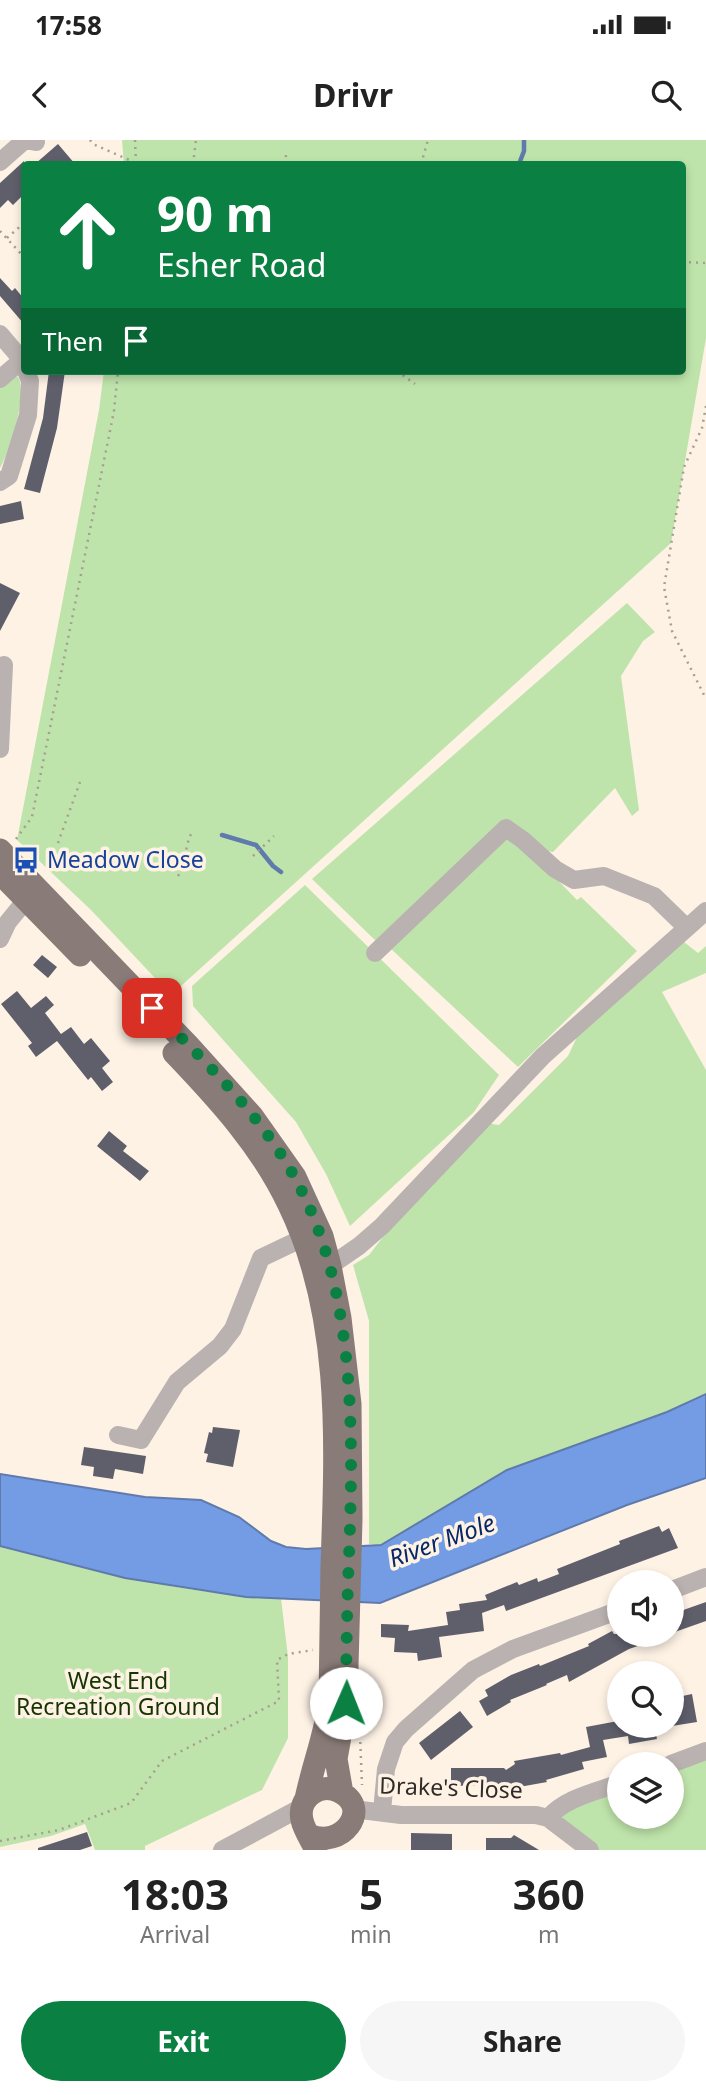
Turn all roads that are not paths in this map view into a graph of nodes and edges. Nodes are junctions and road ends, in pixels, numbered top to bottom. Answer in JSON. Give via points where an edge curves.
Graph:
{"nodes":[{"id":1,"x":36,"y":142,"type":"dead end"},
{"id":2,"x":0,"y":162,"type":"edge"},
{"id":3,"x":0,"y":334,"type":"edge"},
{"id":4,"x":21,"y":362,"type":"edge"},
{"id":5,"x":21,"y":368,"type":"edge"},
{"id":6,"x":28,"y":375,"type":"edge"},
{"id":7,"x":0,"y":379,"type":"edge"},
{"id":8,"x":0,"y":482,"type":"edge"},
{"id":9,"x":4,"y":665,"type":"dead end"},
{"id":10,"x":0,"y":749,"type":"edge"},
{"id":11,"x":6,"y":847,"type":"edge"},
{"id":12,"x":0,"y":873,"type":"edge"},
{"id":13,"x":26,"y":900,"type":"junction"},
{"id":14,"x":706,"y":911,"type":"edge"},
{"id":15,"x":687,"y":928,"type":"junction"},
{"id":16,"x":0,"y":939,"type":"edge"},
{"id":17,"x":375,"y":953,"type":"dead end"},
{"id":18,"x":303,"y":1238,"type":"junction"},
{"id":19,"x":330,"y":1266,"type":"junction"},
{"id":20,"x":118,"y":1435,"type":"dead end"},
{"id":21,"x":342,"y":1516,"type":"junction"},
{"id":22,"x":706,"y":1577,"type":"edge"},
{"id":23,"x":684,"y":1585,"type":"edge"},
{"id":24,"x":339,"y":1604,"type":"junction"},
{"id":25,"x":607,"y":1615,"type":"edge"},
{"id":26,"x":706,"y":1751,"type":"edge"},
{"id":27,"x":684,"y":1759,"type":"edge"},
{"id":28,"x":607,"y":1788,"type":"edge"},
{"id":29,"x":348,"y":1801,"type":"junction"},
{"id":30,"x":382,"y":1811,"type":"junction"},
{"id":31,"x":548,"y":1818,"type":"junction"},
{"id":32,"x":308,"y":1824,"type":"edge"},
{"id":33,"x":340,"y":1843,"type":"edge"},
{"id":34,"x":222,"y":1850,"type":"edge"},
{"id":35,"x":590,"y":1850,"type":"edge"}],
"edges":[{"from":1,"to":2,"type":"street","via":[[25,140]]},
{"from":3,"to":4,"type":"street"},
{"from":5,"to":7,"type":"street"},
{"from":6,"to":8,"type":"street","via":[[28,415],[9,475]]},
{"from":9,"to":10,"type":"street"},
{"from":11,"to":19,"type":"main road","via":[[252,1116],[299,1185]]},
{"from":12,"to":13,"type":"main road"},
{"from":13,"to":16,"type":"street"},
{"from":13,"to":18,"type":"main road","via":[[235,1122],[278,1183]]},
{"from":14,"to":15,"type":"street"},
{"from":15,"to":17,"type":"street","via":[[654,896],[604,876],[575,880],[555,869],[506,828]]},
{"from":15,"to":19,"type":"street","via":[[542,1056],[382,1226]]},
{"from":18,"to":20,"type":"street","via":[[261,1258],[233,1329],[177,1382],[141,1440]]},
{"from":18,"to":21,"type":"main road","via":[[315,1275],[328,1349]]},
{"from":19,"to":21,"type":"main road","via":[[350,1404]]},
{"from":21,"to":24,"type":"main road"},
{"from":22,"to":23,"type":"street"},
{"from":24,"to":29,"type":"main road","via":[[345,1716],[336,1759]]},
{"from":24,"to":32,"type":"main road","via":[[331,1648],[328,1715]]},
{"from":25,"to":30,"type":"street","via":[[513,1649],[472,1671],[395,1742],[386,1769]]},
{"from":26,"to":27,"type":"street"},
{"from":28,"to":31,"type":"street","name":"Drake's Close","via":[[572,1800]]},
{"from":29,"to":30,"type":"street","name":"Drake's Close"},
{"from":29,"to":32,"type":"main road","via":[[331,1788],[314,1791]]},
{"from":29,"to":33,"type":"main road","via":[[352,1822]]},
{"from":30,"to":31,"type":"street","name":"Drake's Close"},
{"from":31,"to":35,"type":"street","name":"Drake's Close"},
{"from":32,"to":33,"type":"main road","via":[[315,1839]]},
{"from":32,"to":34,"type":"street","via":[[264,1828]]}]}
